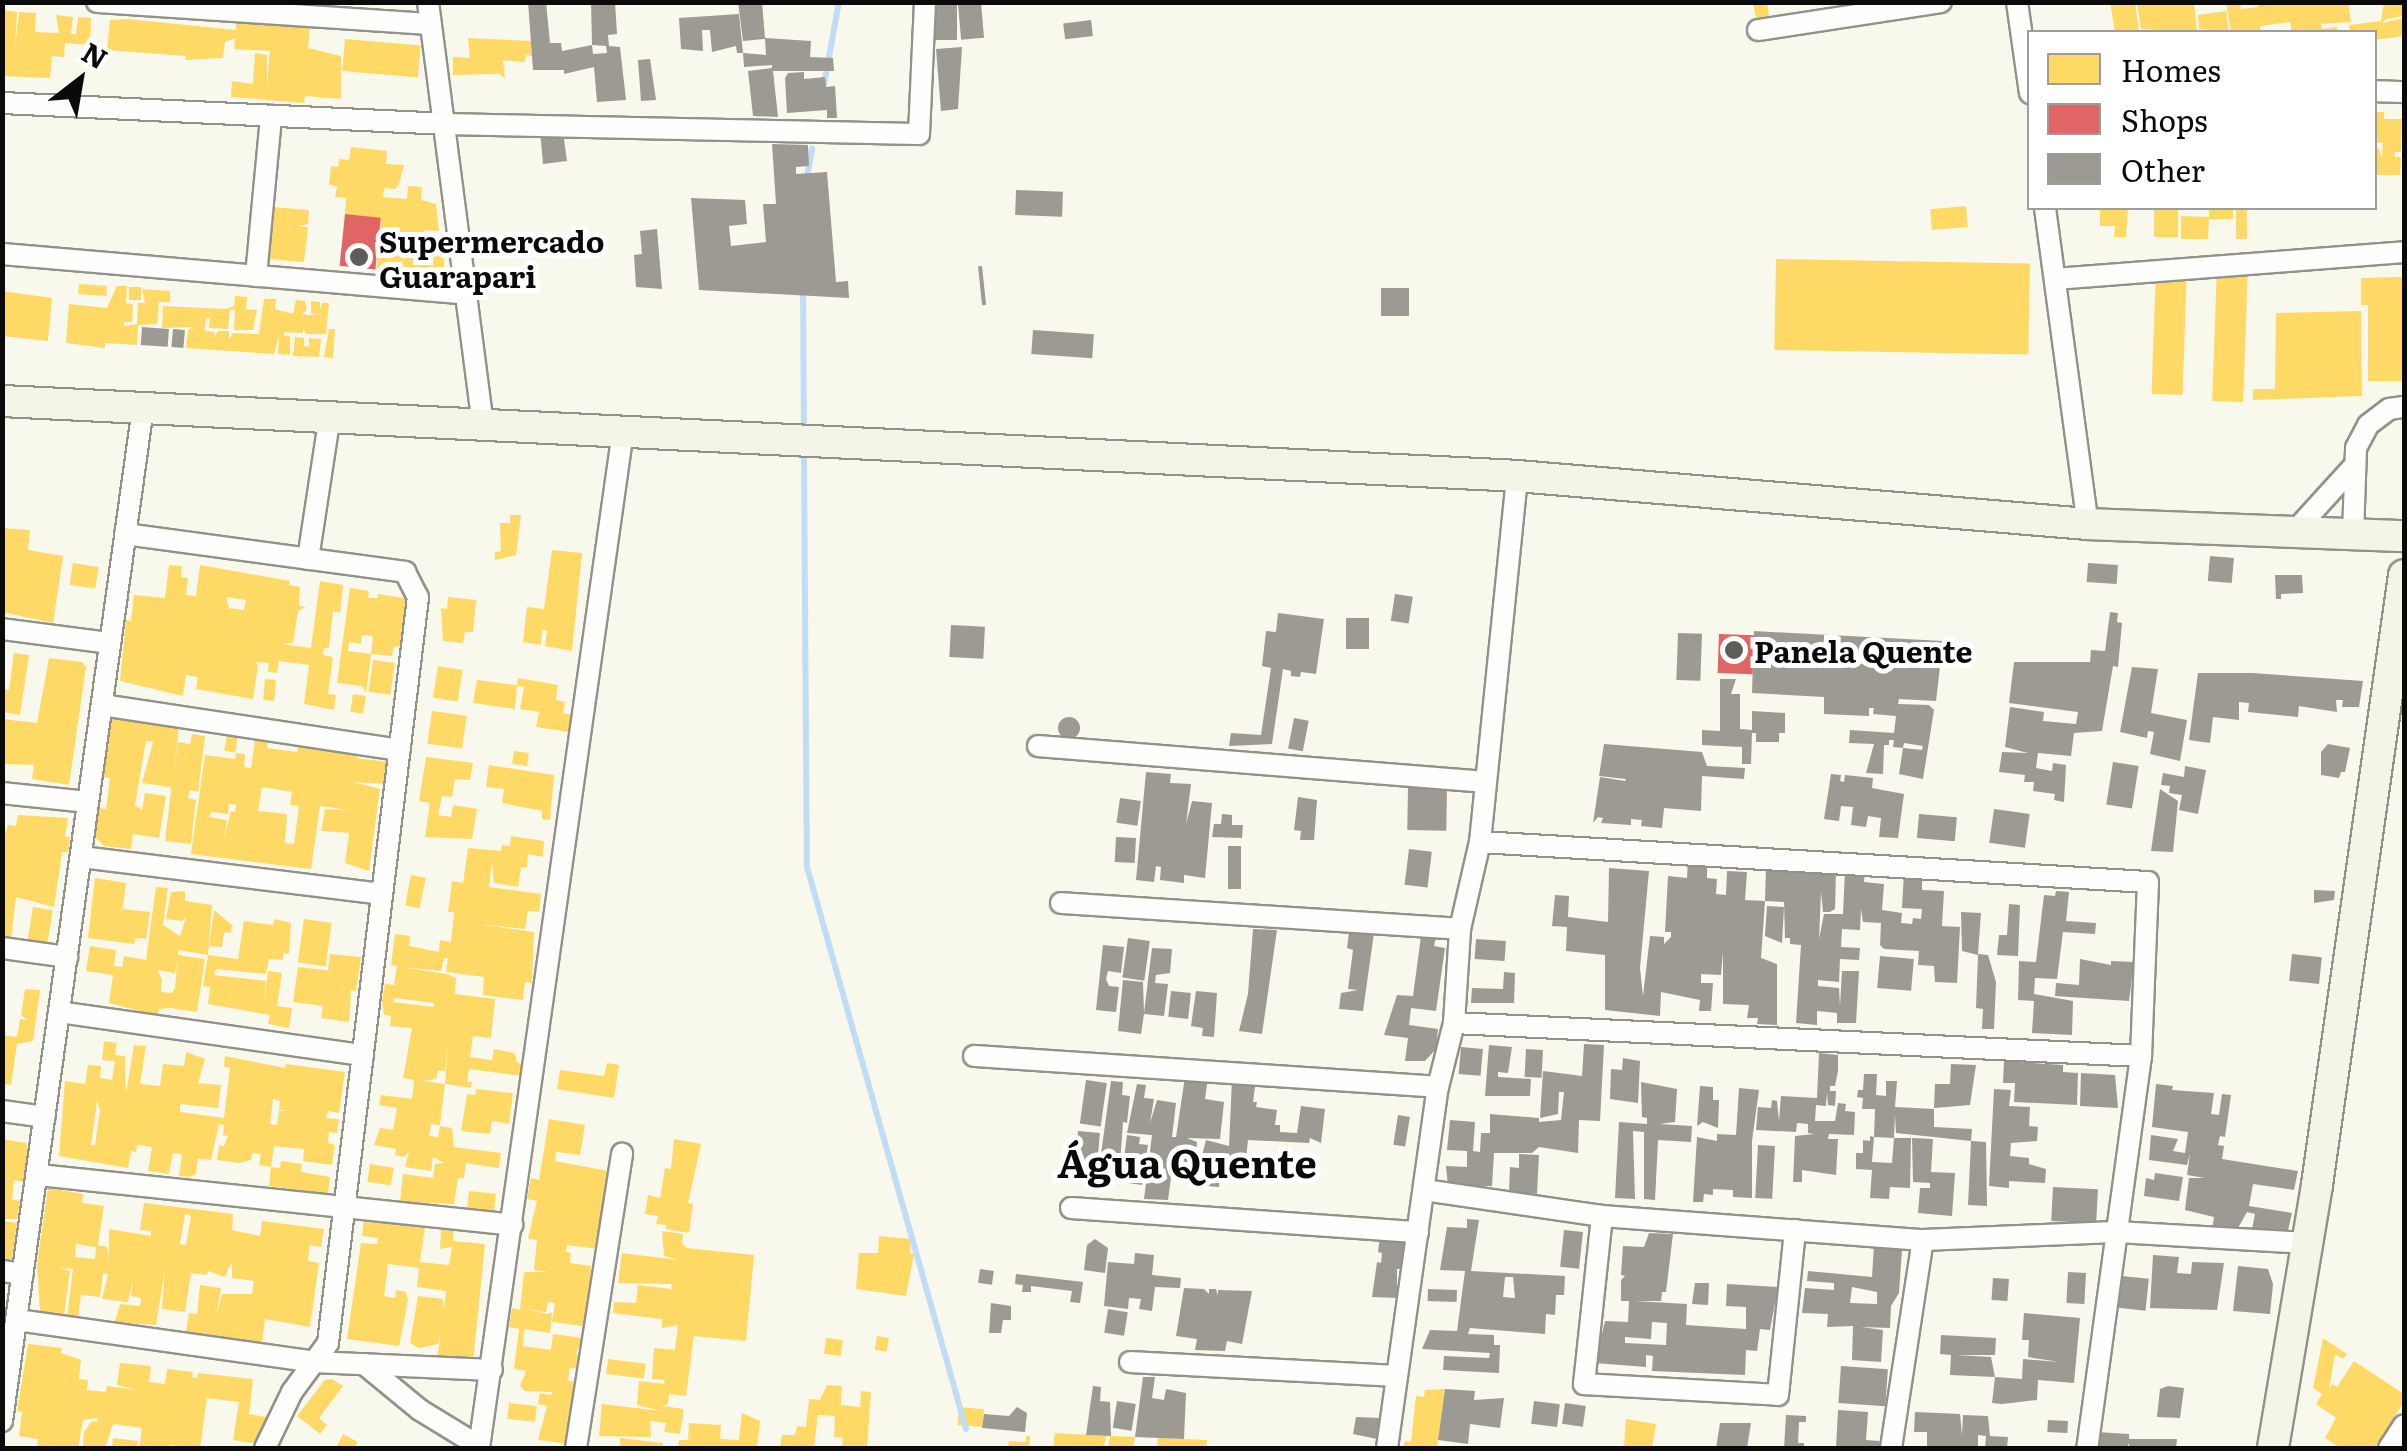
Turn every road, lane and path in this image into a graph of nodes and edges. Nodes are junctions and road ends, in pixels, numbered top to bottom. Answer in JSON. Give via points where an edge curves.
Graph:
{"nodes":[{"id":1,"x":97,"y":2,"type":"edge"},
{"id":2,"x":925,"y":2,"type":"edge"},
{"id":3,"x":1941,"y":2,"type":"edge"},
{"id":4,"x":2017,"y":2,"type":"edge"},
{"id":5,"x":429,"y":13,"type":"edge"},
{"id":6,"x":1758,"y":30,"type":"dead end"},
{"id":7,"x":2027,"y":70,"type":"edge"},
{"id":8,"x":2377,"y":91,"type":"edge"},
{"id":9,"x":2404,"y":92,"type":"edge"},
{"id":10,"x":2,"y":103,"type":"edge"},
{"id":11,"x":271,"y":116,"type":"junction"},
{"id":12,"x":443,"y":124,"type":"junction"},
{"id":13,"x":2046,"y":210,"type":"edge"},
{"id":14,"x":2404,"y":252,"type":"edge"},
{"id":15,"x":2,"y":254,"type":"edge"},
{"id":16,"x":256,"y":276,"type":"junction"},
{"id":17,"x":2055,"y":279,"type":"junction"},
{"id":18,"x":466,"y":294,"type":"junction"},
{"id":19,"x":2,"y":402,"type":"edge"},
{"id":20,"x":143,"y":407,"type":"junction"},
{"id":21,"x":2404,"y":407,"type":"edge"},
{"id":22,"x":330,"y":416,"type":"junction"},
{"id":23,"x":483,"y":424,"type":"junction"},
{"id":24,"x":622,"y":431,"type":"junction"},
{"id":25,"x":2355,"y":465,"type":"junction"},
{"id":26,"x":1517,"y":476,"type":"junction"},
{"id":27,"x":2088,"y":524,"type":"junction"},
{"id":28,"x":2294,"y":532,"type":"junction"},
{"id":29,"x":126,"y":534,"type":"junction"},
{"id":30,"x":2353,"y":535,"type":"junction"},
{"id":31,"x":2404,"y":536,"type":"edge"},
{"id":32,"x":308,"y":559,"type":"junction"},
{"id":33,"x":2404,"y":576,"type":"edge"},
{"id":34,"x":2,"y":629,"type":"edge"},
{"id":35,"x":110,"y":643,"type":"junction"},
{"id":36,"x":102,"y":705,"type":"junction"},
{"id":37,"x":1038,"y":746,"type":"dead end"},
{"id":38,"x":400,"y":750,"type":"junction"},
{"id":39,"x":1483,"y":782,"type":"junction"},
{"id":40,"x":2,"y":793,"type":"edge"},
{"id":41,"x":88,"y":802,"type":"junction"},
{"id":42,"x":1480,"y":842,"type":"junction"},
{"id":43,"x":80,"y":857,"type":"junction"},
{"id":44,"x":382,"y":894,"type":"junction"},
{"id":45,"x":1061,"y":903,"type":"dead end"},
{"id":46,"x":1460,"y":929,"type":"junction"},
{"id":47,"x":2,"y":948,"type":"edge"},
{"id":48,"x":67,"y":957,"type":"junction"},
{"id":49,"x":60,"y":1012,"type":"junction"},
{"id":50,"x":1454,"y":1023,"type":"junction"},
{"id":51,"x":363,"y":1054,"type":"junction"},
{"id":52,"x":974,"y":1056,"type":"dead end"},
{"id":53,"x":2141,"y":1056,"type":"junction"},
{"id":54,"x":1438,"y":1087,"type":"junction"},
{"id":55,"x":2,"y":1111,"type":"edge"},
{"id":56,"x":44,"y":1117,"type":"junction"},
{"id":57,"x":622,"y":1154,"type":"dead end"},
{"id":58,"x":39,"y":1175,"type":"junction"},
{"id":59,"x":1424,"y":1190,"type":"junction"},
{"id":60,"x":344,"y":1207,"type":"junction"},
{"id":61,"x":1071,"y":1208,"type":"dead end"},
{"id":62,"x":1602,"y":1216,"type":"junction"},
{"id":63,"x":512,"y":1225,"type":"junction"},
{"id":64,"x":1795,"y":1230,"type":"junction"},
{"id":65,"x":1418,"y":1232,"type":"junction"},
{"id":66,"x":2117,"y":1232,"type":"junction"},
{"id":67,"x":1923,"y":1240,"type":"junction"},
{"id":68,"x":2307,"y":1243,"type":"junction"},
{"id":69,"x":13,"y":1272,"type":"edge"},
{"id":70,"x":16,"y":1320,"type":"junction"},
{"id":71,"x":314,"y":1362,"type":"junction"},
{"id":72,"x":1130,"y":1362,"type":"dead end"},
{"id":73,"x":364,"y":1364,"type":"junction"},
{"id":74,"x":492,"y":1370,"type":"junction"},
{"id":75,"x":1397,"y":1376,"type":"junction"},
{"id":76,"x":2,"y":1421,"type":"edge"},
{"id":77,"x":2404,"y":1425,"type":"edge"},
{"id":78,"x":479,"y":1447,"type":"edge"},
{"id":79,"x":266,"y":1448,"type":"edge"},
{"id":80,"x":576,"y":1448,"type":"edge"},
{"id":81,"x":1387,"y":1448,"type":"edge"},
{"id":82,"x":1892,"y":1448,"type":"edge"},
{"id":83,"x":2088,"y":1448,"type":"edge"},
{"id":84,"x":2273,"y":1448,"type":"edge"},
{"id":85,"x":2389,"y":1448,"type":"edge"}],
"edges":[{"from":1,"to":5,"type":"street"},
{"from":2,"to":12,"type":"street","via":[[919,134]]},
{"from":3,"to":6,"type":"street"},
{"from":4,"to":7,"type":"street"},
{"from":5,"to":12,"type":"street"},
{"from":8,"to":9,"type":"street"},
{"from":10,"to":11,"type":"street"},
{"from":11,"to":12,"type":"street"},
{"from":11,"to":16,"type":"street"},
{"from":12,"to":18,"type":"street"},
{"from":13,"to":17,"type":"street"},
{"from":14,"to":17,"type":"street"},
{"from":15,"to":16,"type":"street"},
{"from":16,"to":18,"type":"street"},
{"from":17,"to":27,"type":"street"},
{"from":18,"to":23,"type":"street"},
{"from":19,"to":20,"type":"main road"},
{"from":20,"to":22,"type":"main road"},
{"from":20,"to":29,"type":"street"},
{"from":21,"to":25,"type":"street","via":[[2388,409],[2368,424]]},
{"from":22,"to":23,"type":"main road"},
{"from":22,"to":32,"type":"street"},
{"from":23,"to":24,"type":"main road"},
{"from":24,"to":26,"type":"main road"},
{"from":24,"to":63,"type":"street"},
{"from":25,"to":28,"type":"street"},
{"from":25,"to":30,"type":"street"},
{"from":26,"to":27,"type":"main road"},
{"from":26,"to":39,"type":"street"},
{"from":27,"to":28,"type":"main road"},
{"from":28,"to":30,"type":"main road"},
{"from":29,"to":32,"type":"street"},
{"from":29,"to":35,"type":"street"},
{"from":30,"to":31,"type":"main road"},
{"from":32,"to":38,"type":"street","via":[[405,572],[418,598]]},
{"from":33,"to":68,"type":"main road"},
{"from":34,"to":35,"type":"street"},
{"from":35,"to":36,"type":"street"},
{"from":36,"to":38,"type":"street"},
{"from":36,"to":41,"type":"street"},
{"from":37,"to":39,"type":"street"},
{"from":38,"to":44,"type":"street"},
{"from":39,"to":42,"type":"street"},
{"from":40,"to":41,"type":"street"},
{"from":41,"to":43,"type":"street"},
{"from":42,"to":46,"type":"street"},
{"from":42,"to":53,"type":"street","via":[[2148,882]]},
{"from":43,"to":44,"type":"street"},
{"from":43,"to":48,"type":"street"},
{"from":44,"to":51,"type":"street"},
{"from":45,"to":46,"type":"street"},
{"from":46,"to":50,"type":"street"},
{"from":47,"to":48,"type":"street"},
{"from":48,"to":49,"type":"street"},
{"from":49,"to":51,"type":"street"},
{"from":49,"to":56,"type":"street"},
{"from":50,"to":53,"type":"street"},
{"from":50,"to":54,"type":"street"},
{"from":51,"to":60,"type":"street"},
{"from":52,"to":54,"type":"street"},
{"from":53,"to":66,"type":"street"},
{"from":54,"to":59,"type":"street"},
{"from":55,"to":56,"type":"street"},
{"from":56,"to":58,"type":"street"},
{"from":57,"to":80,"type":"street"},
{"from":58,"to":60,"type":"street"},
{"from":58,"to":69,"type":"street"},
{"from":59,"to":62,"type":"street"},
{"from":59,"to":65,"type":"street"},
{"from":60,"to":63,"type":"street"},
{"from":60,"to":71,"type":"street","via":[[328,1343]]},
{"from":61,"to":65,"type":"street"},
{"from":62,"to":64,"type":"street"},
{"from":62,"to":64,"type":"street","via":[[1584,1384],[1778,1395]]},
{"from":63,"to":74,"type":"street"},
{"from":64,"to":67,"type":"street"},
{"from":65,"to":75,"type":"street"},
{"from":66,"to":67,"type":"street"},
{"from":66,"to":68,"type":"street"},
{"from":66,"to":83,"type":"street"},
{"from":67,"to":82,"type":"street"},
{"from":68,"to":84,"type":"main road"},
{"from":69,"to":70,"type":"street"},
{"from":70,"to":71,"type":"street"},
{"from":70,"to":76,"type":"street"},
{"from":71,"to":73,"type":"street"},
{"from":71,"to":79,"type":"street"},
{"from":72,"to":75,"type":"street"},
{"from":73,"to":74,"type":"street"},
{"from":73,"to":78,"type":"street"},
{"from":74,"to":78,"type":"street"},
{"from":75,"to":81,"type":"street"},
{"from":77,"to":85,"type":"street"}]}
